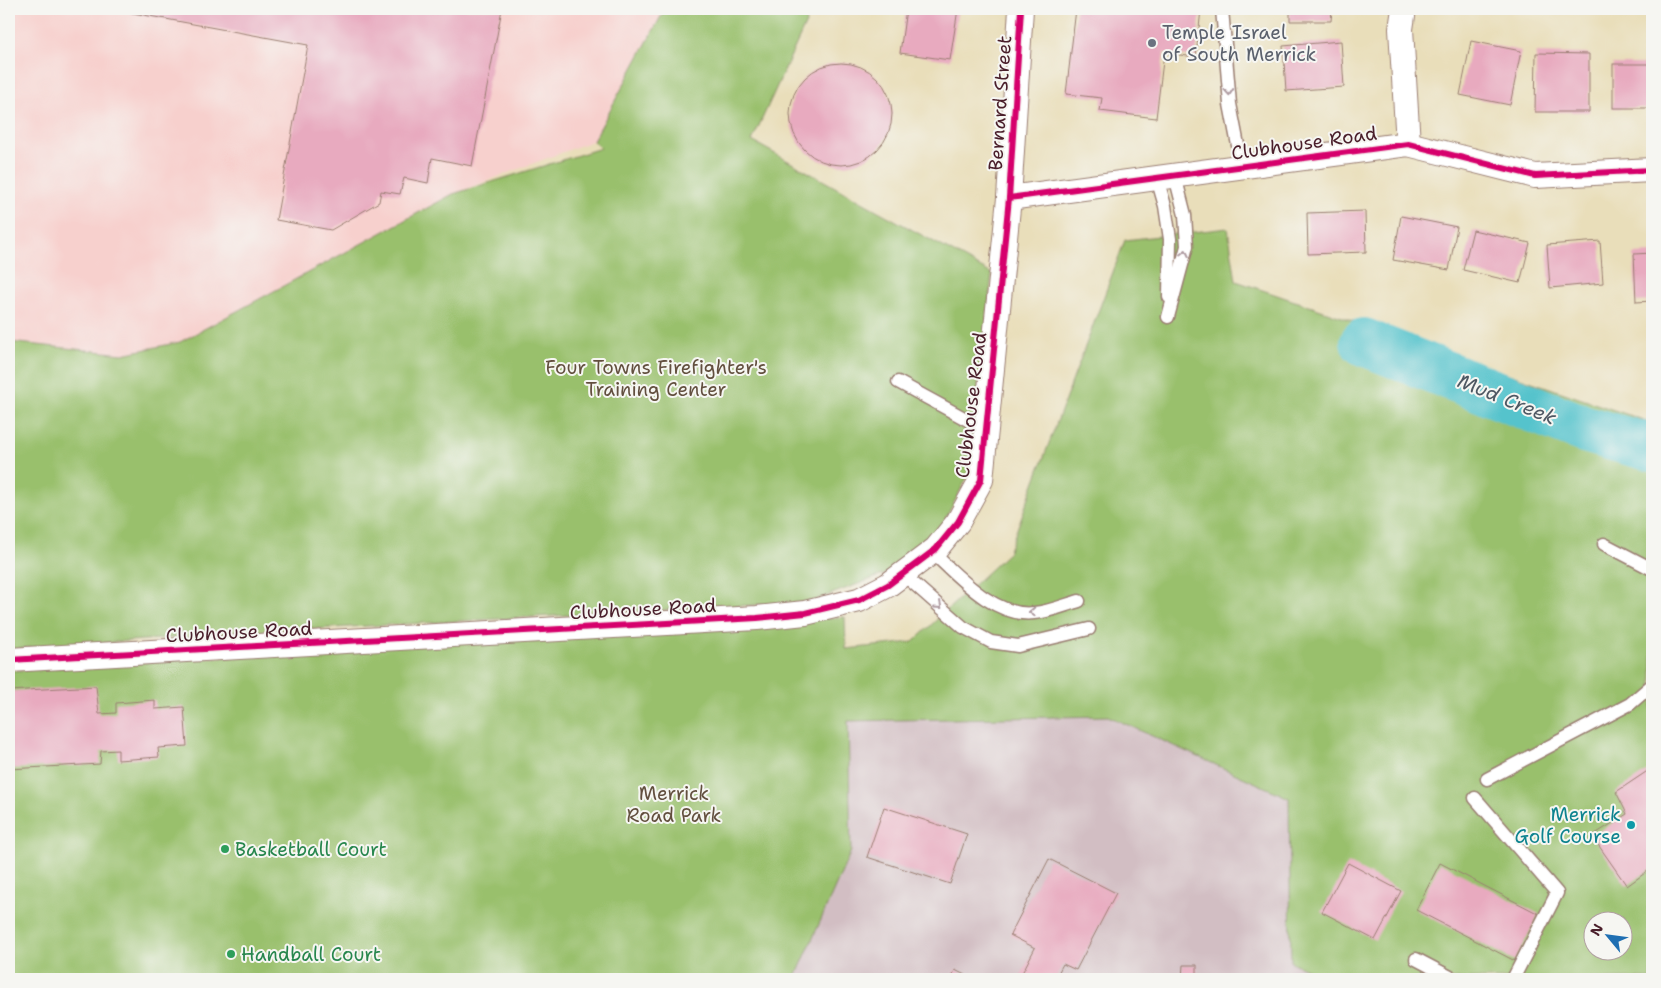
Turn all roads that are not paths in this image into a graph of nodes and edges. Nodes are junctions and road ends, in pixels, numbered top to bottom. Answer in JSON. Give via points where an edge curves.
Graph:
{"nodes":[{"id":1,"x":1021,"y":9,"type":"edge"},
{"id":2,"x":1222,"y":9,"type":"edge"},
{"id":3,"x":1404,"y":9,"type":"edge"},
{"id":4,"x":1408,"y":144,"type":"junction"},
{"id":5,"x":1242,"y":166,"type":"junction"},
{"id":6,"x":1652,"y":170,"type":"edge"},
{"id":7,"x":1166,"y":177,"type":"junction"},
{"id":8,"x":1009,"y":198,"type":"junction"},
{"id":9,"x":898,"y":382,"type":"dead end"},
{"id":10,"x":986,"y":430,"type":"junction"},
{"id":11,"x":1604,"y":544,"type":"dead end"},
{"id":12,"x":932,"y":552,"type":"junction"},
{"id":13,"x":1652,"y":569,"type":"edge"},
{"id":14,"x":903,"y":574,"type":"junction"},
{"id":15,"x":1079,"y":601,"type":"dead end"},
{"id":16,"x":1089,"y":629,"type":"dead end"},
{"id":17,"x":9,"y":660,"type":"edge"},
{"id":18,"x":1652,"y":685,"type":"edge"},
{"id":19,"x":1487,"y":779,"type":"dead end"},
{"id":20,"x":1476,"y":798,"type":"dead end"},
{"id":21,"x":1416,"y":959,"type":"dead end"},
{"id":22,"x":1454,"y":979,"type":"edge"},
{"id":23,"x":1513,"y":979,"type":"edge"}],
"edges":[{"from":1,"to":8,"type":"street","name":"Bernard Street"},
{"from":2,"to":5,"type":"lane","one_way":true,"via":[[1230,104]]},
{"from":3,"to":4,"type":"street","via":[[1401,29]]},
{"from":4,"to":5,"type":"street","name":"Clubhouse Road"},
{"from":4,"to":6,"type":"street","name":"Clubhouse Road","via":[[1535,176]]},
{"from":5,"to":7,"type":"street","name":"Clubhouse Road"},
{"from":7,"to":7,"type":"lane","one_way":true,"via":[[1164,206],[1170,239],[1168,317],[1187,246],[1185,215]]},
{"from":7,"to":8,"type":"street","name":"Clubhouse Road"},
{"from":8,"to":10,"type":"street","name":"Clubhouse Road"},
{"from":9,"to":10,"type":"lane"},
{"from":10,"to":12,"type":"street","name":"Clubhouse Road","via":[[981,480],[958,522]]},
{"from":11,"to":13,"type":"lane"},
{"from":12,"to":14,"type":"street","name":"Clubhouse Road"},
{"from":15,"to":12,"type":"lane","one_way":true,"via":[[1034,614],[1007,610],[978,594]]},
{"from":14,"to":16,"type":"lane","one_way":true,"via":[[963,627],[991,642],[1018,646]]},
{"from":14,"to":17,"type":"street","name":"Clubhouse Road","via":[[859,600],[805,613],[757,618]]},
{"from":18,"to":19,"type":"lane","via":[[1630,704]]},
{"from":20,"to":23,"type":"lane","via":[[1557,893]]},
{"from":21,"to":22,"type":"lane"}]}
